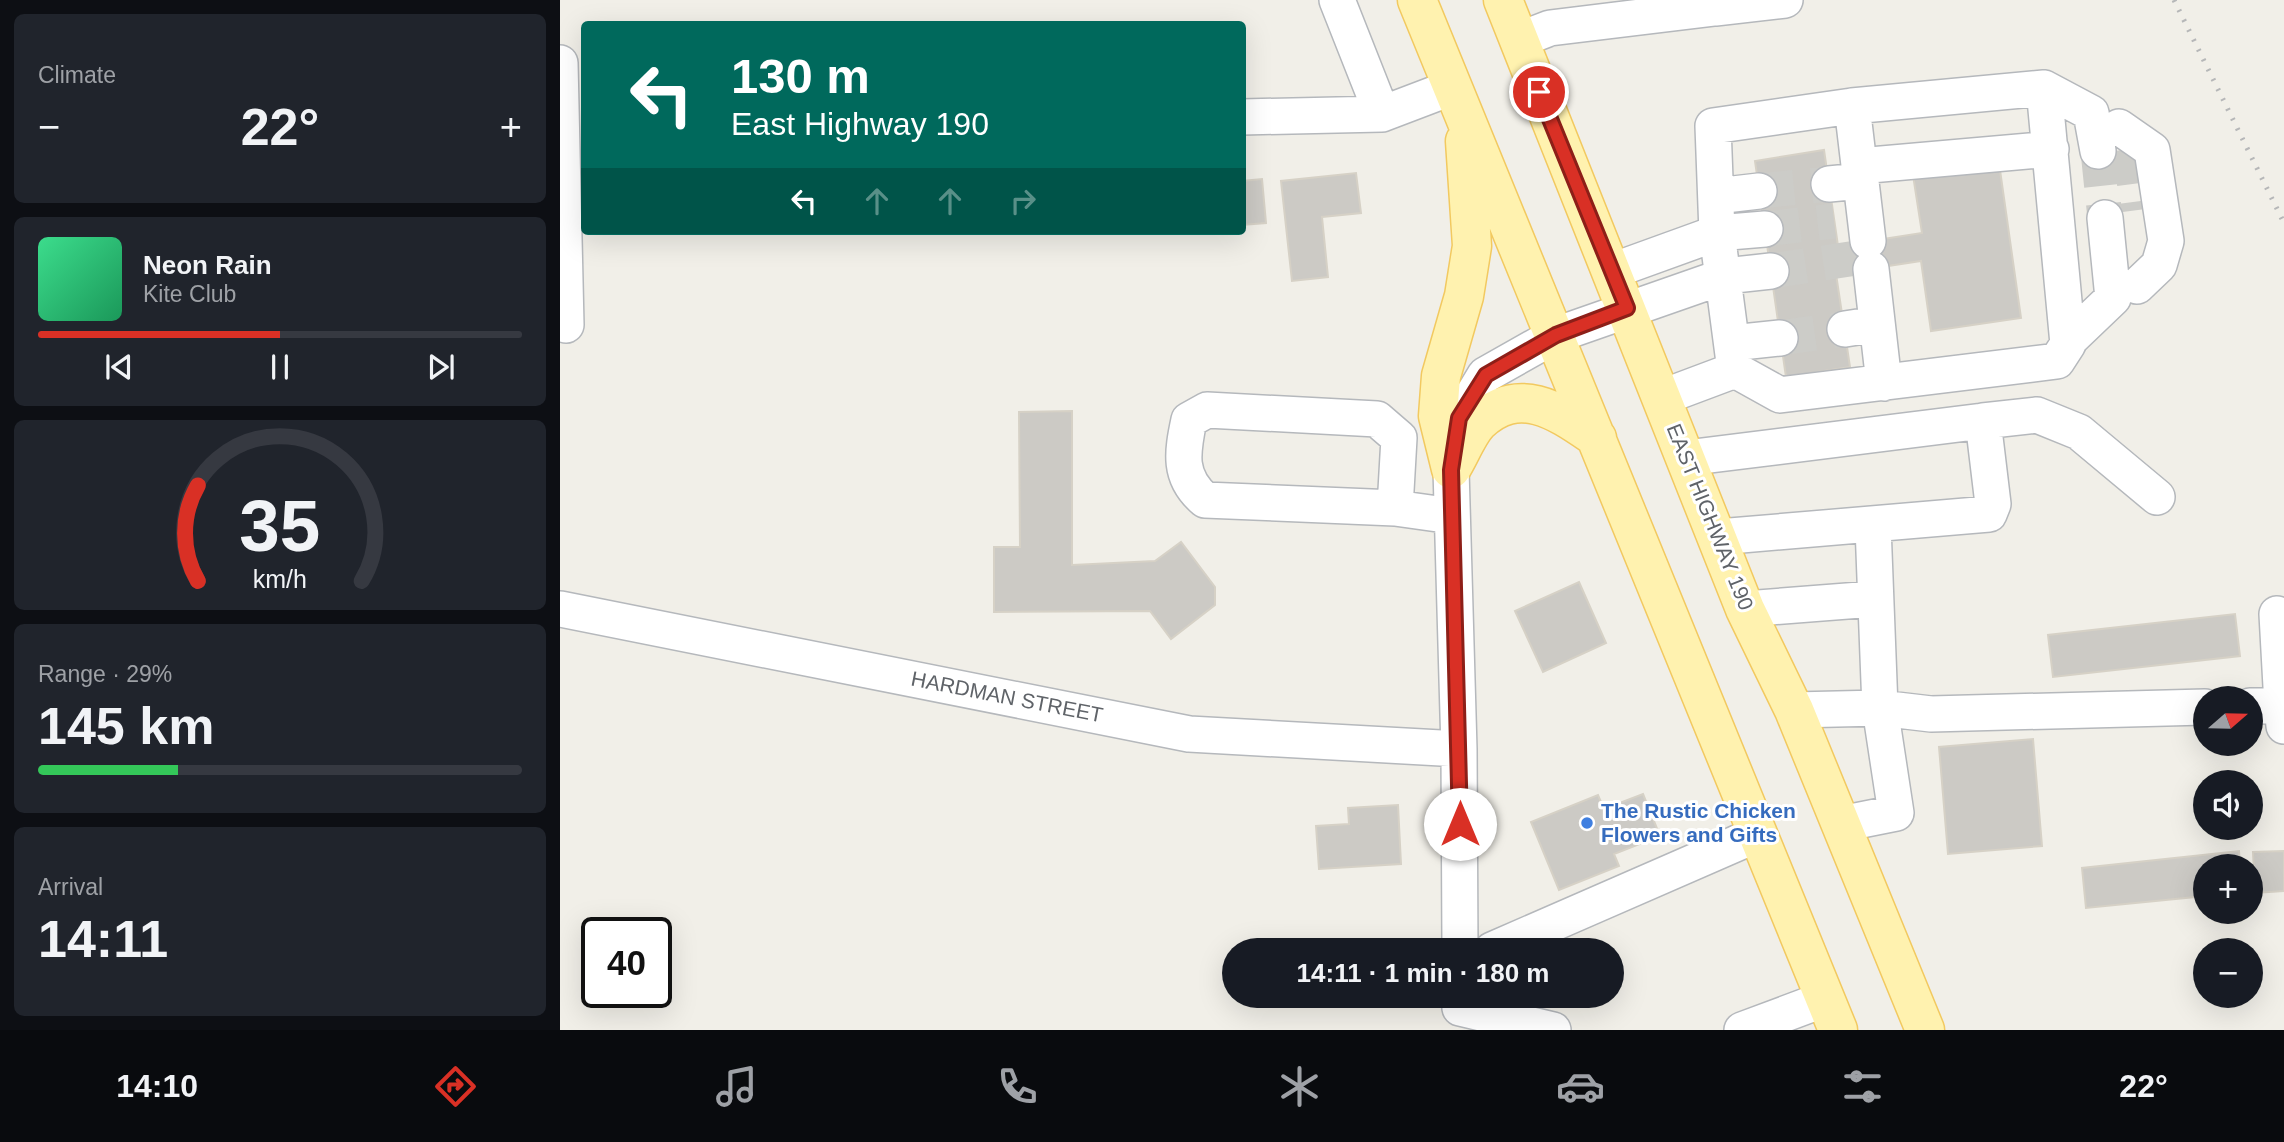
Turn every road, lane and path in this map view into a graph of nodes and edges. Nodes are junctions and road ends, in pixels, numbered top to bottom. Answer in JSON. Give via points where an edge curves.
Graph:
{"nodes":[{"id":1,"x":1337,"y":0,"type":"edge"},
{"id":2,"x":1417,"y":0,"type":"edge"},
{"id":3,"x":1503,"y":0,"type":"edge"},
{"id":4,"x":1785,"y":0,"type":"edge"},
{"id":5,"x":1714,"y":4,"type":"edge"},
{"id":6,"x":1519,"y":40,"type":"junction"},
{"id":7,"x":560,"y":63,"type":"edge"},
{"id":8,"x":2044,"y":88,"type":"junction"},
{"id":9,"x":1458,"y":99,"type":"junction"},
{"id":10,"x":1852,"y":106,"type":"junction"},
{"id":11,"x":1382,"y":114,"type":"junction"},
{"id":12,"x":1246,"y":117,"type":"edge"},
{"id":13,"x":569,"y":136,"type":"edge"},
{"id":14,"x":2051,"y":149,"type":"junction"},
{"id":15,"x":1849,"y":177,"type":"junction"},
{"id":16,"x":1759,"y":191,"type":"tunnel mouth"},
{"id":17,"x":1716,"y":196,"type":"junction"},
{"id":18,"x":2121,"y":214,"type":"tunnel mouth"},
{"id":19,"x":1765,"y":229,"type":"tunnel mouth"},
{"id":20,"x":1717,"y":233,"type":"junction"},
{"id":21,"x":1612,"y":271,"type":"junction"},
{"id":22,"x":1771,"y":271,"type":"tunnel mouth"},
{"id":23,"x":1725,"y":276,"type":"junction"},
{"id":24,"x":2125,"y":292,"type":"junction"},
{"id":25,"x":1627,"y":308,"type":"junction"},
{"id":26,"x":566,"y":326,"type":"dead end"},
{"id":27,"x":1556,"y":335,"type":"junction"},
{"id":28,"x":1780,"y":338,"type":"tunnel mouth"},
{"id":29,"x":2068,"y":341,"type":"junction"},
{"id":30,"x":1734,"y":357,"type":"junction"},
{"id":31,"x":1884,"y":383,"type":"junction"},
{"id":32,"x":1662,"y":397,"type":"junction"},
{"id":33,"x":1983,"y":421,"type":"junction"},
{"id":34,"x":1597,"y":438,"type":"junction"},
{"id":35,"x":1686,"y":458,"type":"junction"},
{"id":36,"x":1451,"y":470,"type":"junction"},
{"id":37,"x":2157,"y":497,"type":"dead end"},
{"id":38,"x":1395,"y":508,"type":"junction"},
{"id":39,"x":1452,"y":516,"type":"junction"},
{"id":40,"x":1873,"y":526,"type":"junction"},
{"id":41,"x":1717,"y":537,"type":"junction"},
{"id":42,"x":1873,"y":599,"type":"junction"},
{"id":43,"x":560,"y":609,"type":"edge"},
{"id":44,"x":1745,"y":609,"type":"junction"},
{"id":45,"x":2277,"y":614,"type":"dead end"},
{"id":46,"x":2193,"y":707,"type":"edge"},
{"id":47,"x":1880,"y":708,"type":"junction"},
{"id":48,"x":1794,"y":710,"type":"junction"},
{"id":49,"x":2272,"y":713,"type":"edge"},
{"id":50,"x":1459,"y":749,"type":"junction"},
{"id":51,"x":1841,"y":824,"type":"junction"},
{"id":52,"x":1758,"y":834,"type":"junction"},
{"id":53,"x":1460,"y":938,"type":"edge"},
{"id":54,"x":1520,"y":938,"type":"edge"},
{"id":55,"x":1460,"y":1011,"type":"edge"},
{"id":56,"x":1832,"y":1014,"type":"edge"},
{"id":57,"x":1553,"y":1030,"type":"edge"},
{"id":58,"x":1742,"y":1030,"type":"edge"},
{"id":59,"x":1924,"y":1030,"type":"edge"}],
"edges":[{"from":1,"to":11,"type":"street"},
{"from":2,"to":9,"type":"main road"},
{"from":3,"to":6,"type":"main road","name":"EAST HIGHWAY 190"},
{"from":4,"to":5,"type":"street"},
{"from":5,"to":6,"type":"street","via":[[1550,28]]},
{"from":6,"to":21,"type":"main road","name":"EAST HIGHWAY 190"},
{"from":7,"to":13,"type":"street"},
{"from":8,"to":10,"type":"street"},
{"from":8,"to":14,"type":"street"},
{"from":8,"to":24,"type":"street","via":[[2110,135],[2152,150],[2166,242],[2159,265]]},
{"from":9,"to":11,"type":"street"},
{"from":9,"to":27,"type":"main road"},
{"from":9,"to":36,"type":"main road","via":[[1472,246],[1464,296],[1440,376],[1438,416]]},
{"from":10,"to":15,"type":"street"},
{"from":10,"to":17,"type":"street","via":[[1713,126]]},
{"from":11,"to":12,"type":"street"},
{"from":13,"to":26,"type":"street"},
{"from":14,"to":15,"type":"street"},
{"from":14,"to":29,"type":"street"},
{"from":15,"to":31,"type":"street","via":[[1859,237],[1861,327]]},
{"from":16,"to":17,"type":"street"},
{"from":17,"to":20,"type":"street"},
{"from":18,"to":24,"type":"street"},
{"from":19,"to":20,"type":"street"},
{"from":20,"to":21,"type":"street"},
{"from":20,"to":23,"type":"street"},
{"from":21,"to":25,"type":"main road","name":"EAST HIGHWAY 190"},
{"from":22,"to":23,"type":"street"},
{"from":23,"to":25,"type":"street"},
{"from":23,"to":30,"type":"street"},
{"from":24,"to":29,"type":"street"},
{"from":25,"to":27,"type":"street"},
{"from":25,"to":32,"type":"main road","name":"EAST HIGHWAY 190"},
{"from":27,"to":34,"type":"main road"},
{"from":27,"to":36,"type":"street","via":[[1486,375],[1459,418]]},
{"from":28,"to":30,"type":"street"},
{"from":29,"to":31,"type":"street","via":[[2057,361],[2048,364]]},
{"from":30,"to":31,"type":"street","via":[[1780,395]]},
{"from":30,"to":32,"type":"street"},
{"from":32,"to":35,"type":"main road","name":"EAST HIGHWAY 190"},
{"from":33,"to":35,"type":"street"},
{"from":33,"to":37,"type":"street","via":[[2037,415],[2079,432]]},
{"from":33,"to":40,"type":"street","via":[[1993,505],[1989,514]]},
{"from":34,"to":36,"type":"main road","via":[[1539,403],[1509,405],[1479,422]]},
{"from":34,"to":52,"type":"main road"},
{"from":35,"to":41,"type":"main road","name":"EAST HIGHWAY 190"},
{"from":36,"to":39,"type":"street"},
{"from":38,"to":38,"type":"street","via":[[1205,500],[1191,488],[1184,470],[1189,420],[1207,410],[1377,419],[1399,438]]},
{"from":38,"to":39,"type":"street"},
{"from":39,"to":50,"type":"street"},
{"from":40,"to":41,"type":"street"},
{"from":40,"to":42,"type":"street"},
{"from":41,"to":44,"type":"main road","name":"EAST HIGHWAY 190"},
{"from":42,"to":44,"type":"street"},
{"from":42,"to":47,"type":"street"},
{"from":43,"to":50,"type":"street","name":"HARDMAN STREET","via":[[1189,734]]},
{"from":44,"to":48,"type":"main road","name":"EAST HIGHWAY 190"},
{"from":45,"to":49,"type":"street"},
{"from":46,"to":47,"type":"street","via":[[1931,714]]},
{"from":47,"to":48,"type":"street"},
{"from":47,"to":51,"type":"street","via":[[1896,813]]},
{"from":48,"to":51,"type":"main road","name":"EAST HIGHWAY 190"},
{"from":50,"to":53,"type":"street"},
{"from":51,"to":59,"type":"main road","name":"EAST HIGHWAY 190"},
{"from":52,"to":54,"type":"street"},
{"from":52,"to":56,"type":"main road"},
{"from":55,"to":57,"type":"street"},
{"from":56,"to":58,"type":"street"}]}
